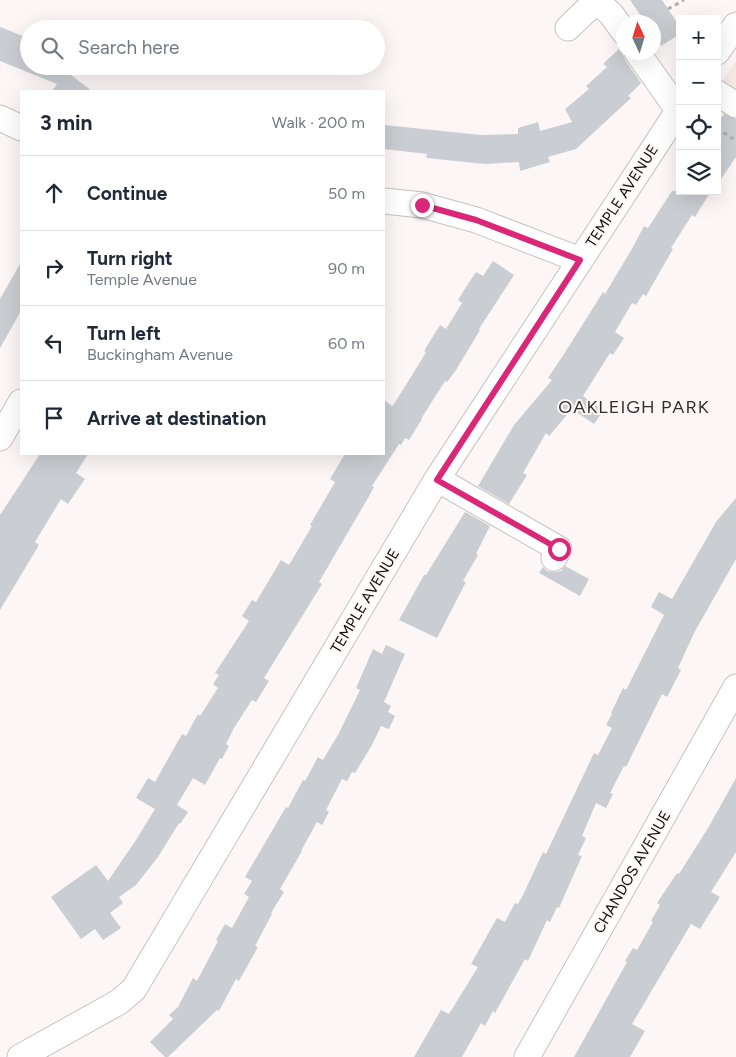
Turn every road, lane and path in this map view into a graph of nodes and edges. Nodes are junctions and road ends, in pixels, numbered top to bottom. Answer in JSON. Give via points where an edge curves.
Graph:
{"nodes":[{"id":1,"x":684,"y":0,"type":"edge"},
{"id":2,"x":668,"y":9,"type":"dead end"},
{"id":3,"x":616,"y":21,"type":"edge"},
{"id":4,"x":736,"y":25,"type":"edge"},
{"id":5,"x":568,"y":28,"type":"dead end"},
{"id":6,"x":721,"y":46,"type":"edge"},
{"id":7,"x":644,"y":60,"type":"edge"},
{"id":8,"x":721,"y":96,"type":"edge"},
{"id":9,"x":676,"y":105,"type":"edge"},
{"id":10,"x":736,"y":105,"type":"edge"},
{"id":11,"x":676,"y":114,"type":"edge"},
{"id":12,"x":0,"y":118,"type":"edge"},
{"id":13,"x":20,"y":127,"type":"edge"},
{"id":14,"x":721,"y":131,"type":"edge"},
{"id":15,"x":736,"y":141,"type":"edge"},
{"id":16,"x":385,"y":201,"type":"edge"},
{"id":17,"x":580,"y":260,"type":"junction"},
{"id":18,"x":20,"y":404,"type":"edge"},
{"id":19,"x":0,"y":438,"type":"edge"},
{"id":20,"x":437,"y":480,"type":"junction"},
{"id":21,"x":554,"y":558,"type":"dead end"},
{"id":22,"x":736,"y":687,"type":"edge"},
{"id":23,"x":20,"y":1057,"type":"edge"},
{"id":24,"x":527,"y":1057,"type":"edge"}],
"edges":[{"from":1,"to":2,"type":"path"},
{"from":3,"to":5,"type":"street","via":[[596,1]]},
{"from":4,"to":6,"type":"street"},
{"from":7,"to":9,"type":"street"},
{"from":8,"to":10,"type":"street"},
{"from":11,"to":17,"type":"street","name":"TEMPLE AVENUE"},
{"from":12,"to":13,"type":"street"},
{"from":14,"to":15,"type":"path"},
{"from":16,"to":17,"type":"street","via":[[422,205],[476,220]]},
{"from":17,"to":20,"type":"street","name":"TEMPLE AVENUE"},
{"from":18,"to":19,"type":"street"},
{"from":20,"to":21,"type":"street","via":[[559,549]]},
{"from":20,"to":23,"type":"street","name":"TEMPLE AVENUE","via":[[134,989],[119,1002]]},
{"from":22,"to":24,"type":"street","name":"CHANDOS AVENUE"}]}
